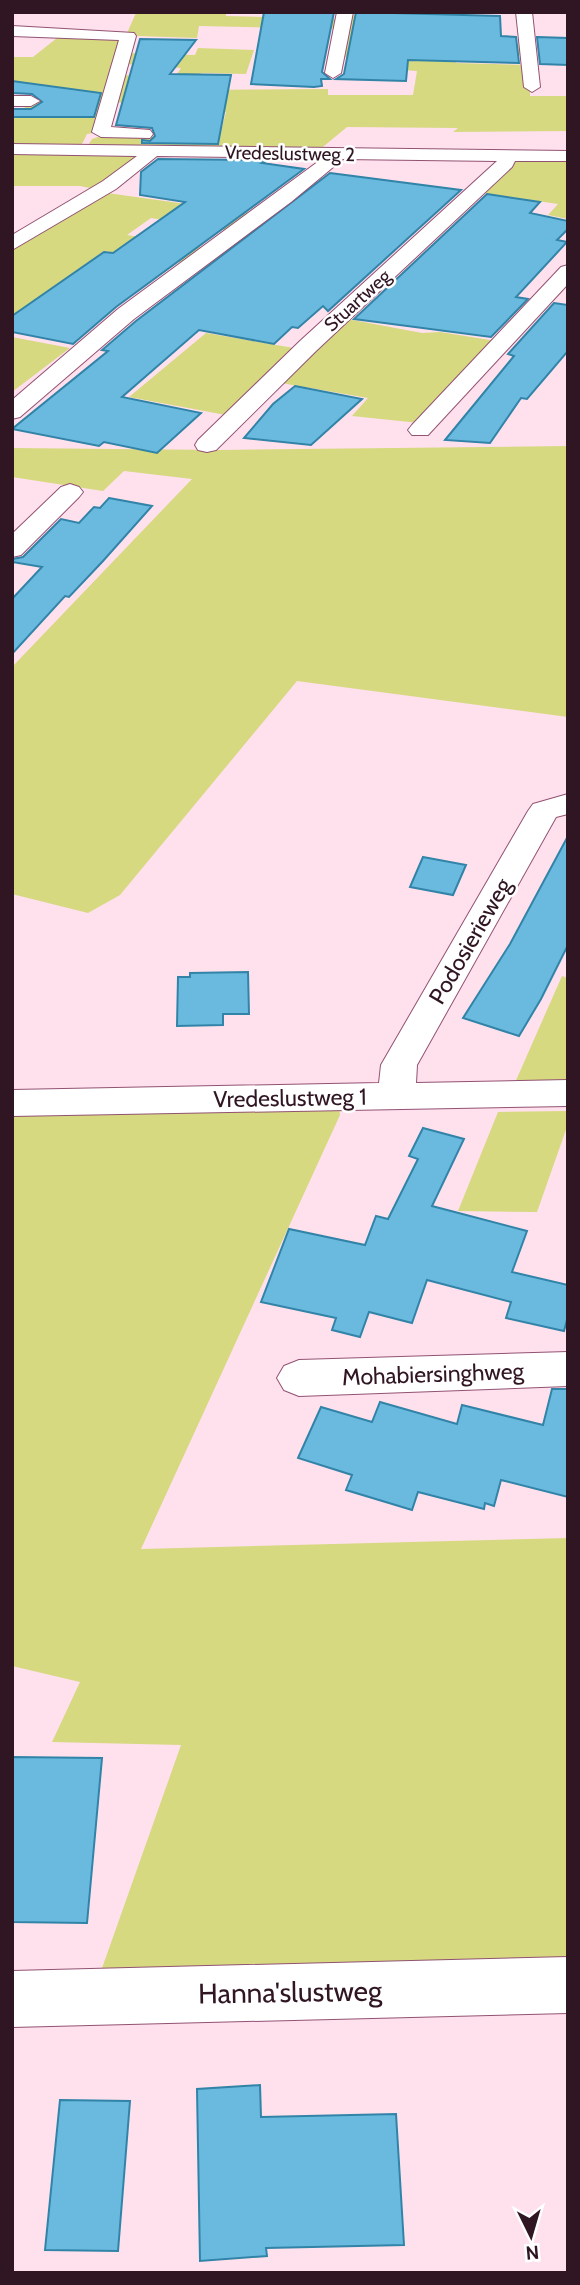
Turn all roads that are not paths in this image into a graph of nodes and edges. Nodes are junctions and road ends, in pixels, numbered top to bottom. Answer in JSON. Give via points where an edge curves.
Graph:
{"nodes":[{"id":1,"x":345,"y":12,"type":"edge"},
{"id":2,"x":524,"y":12,"type":"edge"},
{"id":3,"x":12,"y":31,"type":"edge"},
{"id":4,"x":333,"y":73,"type":"dead end"},
{"id":5,"x":532,"y":87,"type":"dead end"},
{"id":6,"x":12,"y":101,"type":"edge"},
{"id":7,"x":31,"y":101,"type":"dead end"},
{"id":8,"x":101,"y":132,"type":"junction"},
{"id":9,"x":204,"y":136,"type":"dead end"},
{"id":10,"x":12,"y":149,"type":"edge"},
{"id":11,"x":84,"y":150,"type":"junction"},
{"id":12,"x":152,"y":151,"type":"junction"},
{"id":13,"x":337,"y":153,"type":"junction"},
{"id":14,"x":506,"y":155,"type":"junction"},
{"id":15,"x":568,"y":156,"type":"edge"},
{"id":16,"x":12,"y":244,"type":"edge"},
{"id":17,"x":568,"y":271,"type":"edge"},
{"id":18,"x":12,"y":411,"type":"edge"},
{"id":19,"x":420,"y":430,"type":"dead end"},
{"id":20,"x":207,"y":446,"type":"dead end"},
{"id":21,"x":71,"y":492,"type":"dead end"},
{"id":22,"x":12,"y":549,"type":"edge"},
{"id":23,"x":568,"y":803,"type":"edge"},
{"id":24,"x":568,"y":1093,"type":"edge"},
{"id":25,"x":396,"y":1096,"type":"junction"},
{"id":26,"x":12,"y":1103,"type":"edge"},
{"id":27,"x":568,"y":1369,"type":"edge"},
{"id":28,"x":299,"y":1378,"type":"dead end"},
{"id":29,"x":568,"y":1985,"type":"edge"},
{"id":30,"x":12,"y":2000,"type":"edge"}],
"edges":[{"from":1,"to":4,"type":"street"},
{"from":2,"to":5,"type":"street"},
{"from":3,"to":8,"type":"street","via":[[128,36]]},
{"from":6,"to":7,"type":"street"},
{"from":8,"to":9,"type":"street"},
{"from":8,"to":11,"type":"street"},
{"from":10,"to":11,"type":"street","name":"Vredeslustweg 2"},
{"from":11,"to":12,"type":"street","name":"Vredeslustweg 2"},
{"from":12,"to":13,"type":"street","name":"Vredeslustweg 2"},
{"from":12,"to":16,"type":"street"},
{"from":13,"to":14,"type":"street","name":"Vredeslustweg 2"},
{"from":13,"to":18,"type":"street","via":[[305,182],[126,314]]},
{"from":14,"to":15,"type":"street","name":"Vredeslustweg 2"},
{"from":14,"to":20,"type":"street","name":"Stuartweg","via":[[506,163],[308,345]]},
{"from":17,"to":19,"type":"street"},
{"from":21,"to":22,"type":"street"},
{"from":23,"to":25,"type":"street","name":"Podosierieweg","via":[[544,811],[399,1065]]},
{"from":24,"to":25,"type":"street","name":"Vredeslustweg 1"},
{"from":25,"to":26,"type":"street","name":"Vredeslustweg 1"},
{"from":27,"to":28,"type":"street","name":"Mohabiersinghweg"},
{"from":29,"to":30,"type":"street","name":"Hanna'slustweg"}]}
